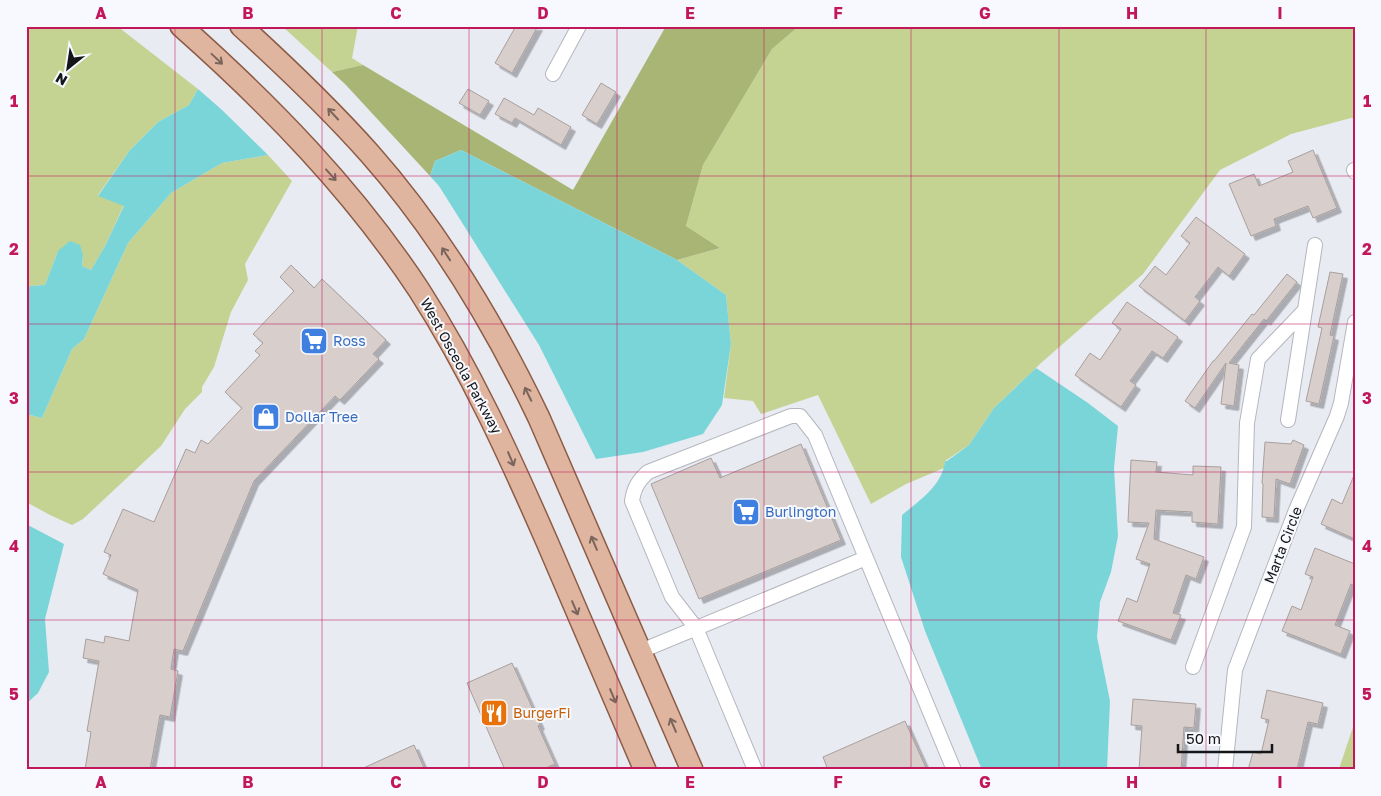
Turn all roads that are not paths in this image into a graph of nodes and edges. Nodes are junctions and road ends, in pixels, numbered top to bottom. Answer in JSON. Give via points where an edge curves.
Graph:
{"nodes":[{"id":1,"x":181,"y":26,"type":"edge"},
{"id":2,"x":241,"y":26,"type":"edge"},
{"id":3,"x":579,"y":26,"type":"edge"},
{"id":4,"x":553,"y":74,"type":"dead end"},
{"id":5,"x":1315,"y":245,"type":"dead end"},
{"id":6,"x":1305,"y":310,"type":"junction"},
{"id":7,"x":1355,"y":322,"type":"edge"},
{"id":8,"x":1288,"y":420,"type":"dead end"},
{"id":9,"x":866,"y":558,"type":"junction"},
{"id":10,"x":696,"y":628,"type":"junction"},
{"id":11,"x":641,"y":652,"type":"junction"},
{"id":12,"x":1193,"y":668,"type":"dead end"},
{"id":13,"x":645,"y":770,"type":"edge"},
{"id":14,"x":692,"y":770,"type":"edge"},
{"id":15,"x":755,"y":770,"type":"edge"},
{"id":16,"x":954,"y":770,"type":"edge"},
{"id":17,"x":1224,"y":770,"type":"edge"}],
"edges":[{"from":1,"to":13,"type":"main road","name":"West Osceola Parkway","one_way":true,"via":[[260,99],[348,194],[432,311],[504,443]]},
{"from":11,"to":2,"type":"main road","one_way":true,"via":[[515,366],[479,304],[442,248],[371,155]]},
{"from":3,"to":4,"type":"street"},
{"from":5,"to":6,"type":"street"},
{"from":6,"to":8,"type":"street"},
{"from":6,"to":12,"type":"street","via":[[1258,359],[1247,423],[1244,527]]},
{"from":7,"to":17,"type":"street","name":"Marta Circle","via":[[1337,416],[1296,510],[1235,670]]},
{"from":9,"to":10,"type":"street"},
{"from":9,"to":10,"type":"street","via":[[815,435],[800,416],[791,416],[648,472],[633,490],[632,502],[672,598]]},
{"from":9,"to":16,"type":"street"},
{"from":10,"to":11,"type":"street"},
{"from":10,"to":15,"type":"street"},
{"from":14,"to":11,"type":"main road","one_way":true}]}
